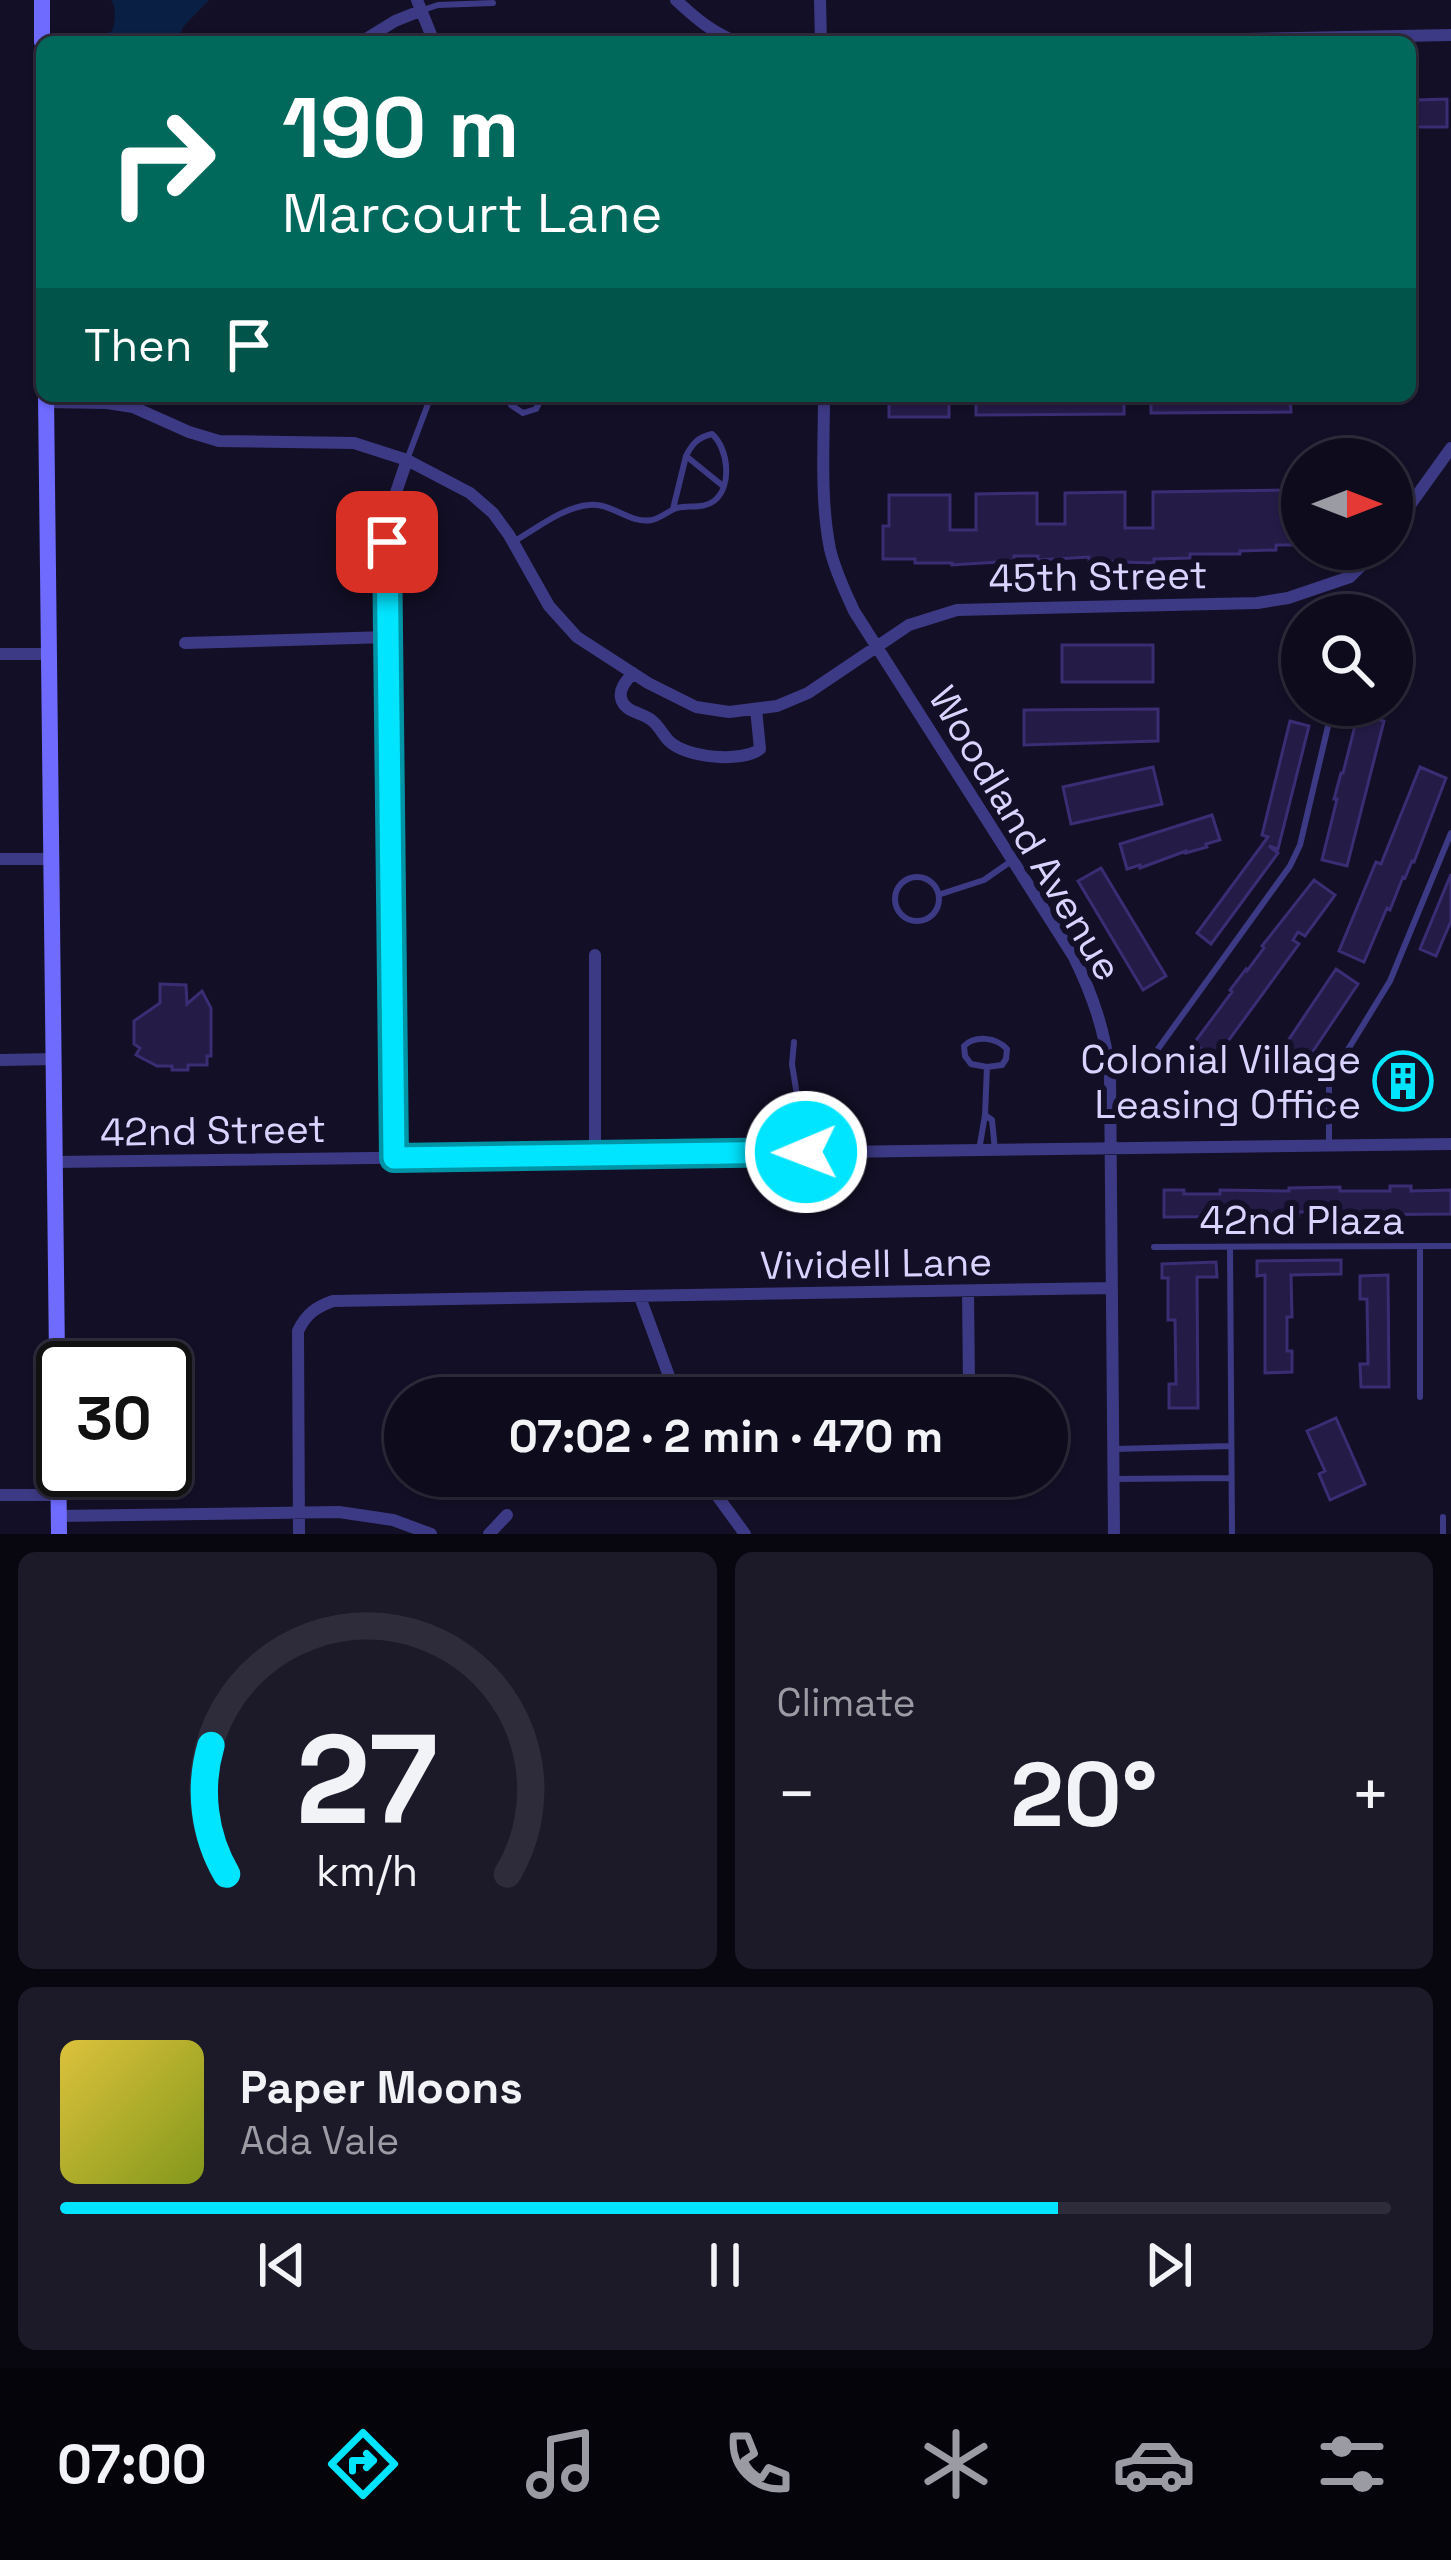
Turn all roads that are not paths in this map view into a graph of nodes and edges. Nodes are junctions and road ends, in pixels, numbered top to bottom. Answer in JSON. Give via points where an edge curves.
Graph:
{"nodes":[{"id":1,"x":41,"y":0,"type":"edge"},
{"id":2,"x":676,"y":0,"type":"edge"},
{"id":3,"x":820,"y":0,"type":"edge"},
{"id":4,"x":493,"y":4,"type":"dead end"},
{"id":5,"x":418,"y":6,"type":"edge"},
{"id":6,"x":1451,"y":35,"type":"edge"},
{"id":7,"x":42,"y":36,"type":"edge"},
{"id":8,"x":371,"y":36,"type":"edge"},
{"id":9,"x":431,"y":36,"type":"edge"},
{"id":10,"x":722,"y":36,"type":"edge"},
{"id":11,"x":820,"y":36,"type":"edge"},
{"id":12,"x":1398,"y":36,"type":"edge"},
{"id":13,"x":46,"y":402,"type":"edge"},
{"id":14,"x":92,"y":402,"type":"edge"},
{"id":15,"x":428,"y":402,"type":"edge"},
{"id":16,"x":509,"y":402,"type":"edge"},
{"id":17,"x":540,"y":402,"type":"edge"},
{"id":18,"x":824,"y":402,"type":"edge"},
{"id":19,"x":1451,"y":448,"type":"edge"},
{"id":20,"x":686,"y":456,"type":"junction"},
{"id":21,"x":407,"y":460,"type":"junction"},
{"id":22,"x":723,"y":486,"type":"junction"},
{"id":23,"x":1413,"y":501,"type":"edge"},
{"id":24,"x":673,"y":509,"type":"junction"},
{"id":25,"x":513,"y":542,"type":"junction"},
{"id":26,"x":1357,"y":570,"type":"edge"},
{"id":27,"x":388,"y":638,"type":"junction"},
{"id":28,"x":185,"y":643,"type":"dead end"},
{"id":29,"x":877,"y":646,"type":"junction"},
{"id":30,"x":0,"y":654,"type":"edge"},
{"id":31,"x":50,"y":654,"type":"junction"},
{"id":32,"x":633,"y":673,"type":"junction"},
{"id":33,"x":756,"y":710,"type":"junction"},
{"id":34,"x":1328,"y":726,"type":"edge"},
{"id":35,"x":1451,"y":833,"type":"edge"},
{"id":36,"x":0,"y":859,"type":"edge"},
{"id":37,"x":52,"y":859,"type":"junction"},
{"id":38,"x":1012,"y":860,"type":"junction"},
{"id":39,"x":939,"y":895,"type":"junction"},
{"id":40,"x":595,"y":956,"type":"dead end"},
{"id":41,"x":794,"y":1042,"type":"dead end"},
{"id":42,"x":0,"y":1060,"type":"edge"},
{"id":43,"x":55,"y":1060,"type":"junction"},
{"id":44,"x":987,"y":1067,"type":"junction"},
{"id":45,"x":1110,"y":1074,"type":"junction"},
{"id":46,"x":985,"y":1115,"type":"junction"},
{"id":47,"x":1451,"y":1144,"type":"edge"},
{"id":48,"x":1329,"y":1145,"type":"junction"},
{"id":49,"x":1112,"y":1148,"type":"junction"},
{"id":50,"x":980,"y":1150,"type":"junction"},
{"id":51,"x":995,"y":1150,"type":"junction"},
{"id":52,"x":806,"y":1152,"type":"junction"},
{"id":53,"x":595,"y":1155,"type":"junction"},
{"id":54,"x":394,"y":1158,"type":"junction"},
{"id":55,"x":56,"y":1162,"type":"junction"},
{"id":56,"x":1420,"y":1246,"type":"junction"},
{"id":57,"x":1451,"y":1246,"type":"edge"},
{"id":58,"x":1154,"y":1247,"type":"dead end"},
{"id":59,"x":1230,"y":1247,"type":"junction"},
{"id":60,"x":1112,"y":1288,"type":"junction"},
{"id":61,"x":968,"y":1291,"type":"junction"},
{"id":62,"x":640,"y":1297,"type":"junction"},
{"id":63,"x":57,"y":1341,"type":"edge"},
{"id":64,"x":669,"y":1377,"type":"edge"},
{"id":65,"x":969,"y":1377,"type":"edge"},
{"id":66,"x":1420,"y":1396,"type":"dead end"},
{"id":67,"x":1231,"y":1446,"type":"junction"},
{"id":68,"x":1114,"y":1449,"type":"junction"},
{"id":69,"x":1231,"y":1478,"type":"junction"},
{"id":70,"x":1114,"y":1479,"type":"junction"},
{"id":71,"x":0,"y":1495,"type":"edge"},
{"id":72,"x":36,"y":1495,"type":"edge"},
{"id":73,"x":718,"y":1497,"type":"edge"},
{"id":74,"x":299,"y":1512,"type":"junction"},
{"id":75,"x":507,"y":1515,"type":"dead end"},
{"id":76,"x":1443,"y":1517,"type":"dead end"},
{"id":77,"x":58,"y":1525,"type":"edge"},
{"id":78,"x":299,"y":1534,"type":"edge"},
{"id":79,"x":431,"y":1534,"type":"edge"},
{"id":80,"x":489,"y":1534,"type":"edge"},
{"id":81,"x":745,"y":1534,"type":"edge"},
{"id":82,"x":1114,"y":1534,"type":"edge"},
{"id":83,"x":1232,"y":1534,"type":"edge"},
{"id":84,"x":1443,"y":1534,"type":"edge"}],
"edges":[{"from":1,"to":7,"type":"main road"},
{"from":2,"to":10,"type":"street"},
{"from":3,"to":11,"type":"street"},
{"from":4,"to":5,"type":"lane"},
{"from":5,"to":8,"type":"street"},
{"from":5,"to":9,"type":"street"},
{"from":6,"to":12,"type":"street"},
{"from":13,"to":31,"type":"main road"},
{"from":14,"to":21,"type":"street","via":[[134,407],[219,441],[354,443]]},
{"from":15,"to":21,"type":"lane"},
{"from":16,"to":17,"type":"lane","via":[[529,412]]},
{"from":18,"to":29,"type":"street","name":"Woodland Avenue","via":[[830,548]]},
{"from":19,"to":23,"type":"street"},
{"from":20,"to":22,"type":"lane"},
{"from":20,"to":22,"type":"lane","via":[[712,434],[724,454]]},
{"from":20,"to":24,"type":"lane"},
{"from":21,"to":25,"type":"street","via":[[470,494]]},
{"from":21,"to":27,"type":"street","via":[[388,515]]},
{"from":22,"to":24,"type":"lane","via":[[708,505]]},
{"from":24,"to":25,"type":"lane","via":[[637,520],[586,505]]},
{"from":25,"to":32,"type":"street","via":[[558,618]]},
{"from":26,"to":29,"type":"street","name":"45th Street","via":[[1328,586],[1256,603],[957,610],[909,625]]},
{"from":27,"to":28,"type":"street"},
{"from":27,"to":54,"type":"street"},
{"from":29,"to":33,"type":"street","name":"45th Street","via":[[808,693]]},
{"from":29,"to":38,"type":"street","name":"Woodland Avenue"},
{"from":30,"to":31,"type":"street"},
{"from":31,"to":37,"type":"main road"},
{"from":32,"to":33,"type":"street","via":[[696,707]]},
{"from":32,"to":33,"type":"street","via":[[620,690],[626,708],[682,749],[754,754]]},
{"from":34,"to":45,"type":"lane","via":[[1290,866],[1155,1053]]},
{"from":35,"to":48,"type":"lane","via":[[1390,981],[1333,1074]]},
{"from":36,"to":37,"type":"street"},
{"from":37,"to":43,"type":"main road"},
{"from":38,"to":39,"type":"lane"},
{"from":38,"to":45,"type":"street","name":"Woodland Avenue","via":[[1093,996]]},
{"from":39,"to":39,"type":"lane","via":[[928,880],[910,878],[896,904],[910,920],[925,920]]},
{"from":40,"to":53,"type":"street"},
{"from":41,"to":52,"type":"lane"},
{"from":42,"to":43,"type":"street"},
{"from":43,"to":55,"type":"main road"},
{"from":44,"to":44,"type":"lane","via":[[964,1056],[970,1040],[1007,1049],[1002,1065]]},
{"from":44,"to":46,"type":"lane"},
{"from":45,"to":49,"type":"street","name":"Woodland Avenue"},
{"from":46,"to":50,"type":"lane"},
{"from":46,"to":51,"type":"lane"},
{"from":47,"to":48,"type":"street","name":"42nd Street"},
{"from":48,"to":49,"type":"street","name":"42nd Street"},
{"from":49,"to":51,"type":"street","name":"42nd Street"},
{"from":49,"to":60,"type":"street","name":"Woodland Avenue"},
{"from":50,"to":51,"type":"street","name":"42nd Street"},
{"from":50,"to":52,"type":"street","name":"42nd Street"},
{"from":52,"to":53,"type":"street","name":"42nd Street"},
{"from":53,"to":54,"type":"street","name":"42nd Street"},
{"from":54,"to":55,"type":"street","name":"42nd Street"},
{"from":55,"to":63,"type":"main road"},
{"from":56,"to":57,"type":"lane","name":"42nd Plaza"},
{"from":56,"to":59,"type":"lane","name":"42nd Plaza"},
{"from":56,"to":66,"type":"lane"},
{"from":58,"to":59,"type":"lane","name":"42nd Plaza"},
{"from":59,"to":67,"type":"lane"},
{"from":60,"to":61,"type":"street","name":"Vividell Lane"},
{"from":60,"to":68,"type":"street","name":"Woodland Avenue"},
{"from":61,"to":62,"type":"street","name":"Vividell Lane"},
{"from":61,"to":65,"type":"street"},
{"from":62,"to":64,"type":"street"},
{"from":62,"to":74,"type":"street","name":"Vividell Lane","via":[[317,1307],[298,1331]]},
{"from":67,"to":68,"type":"lane"},
{"from":67,"to":69,"type":"lane"},
{"from":68,"to":70,"type":"street","name":"Woodland Avenue"},
{"from":69,"to":70,"type":"lane"},
{"from":69,"to":83,"type":"lane"},
{"from":70,"to":82,"type":"street","name":"Woodland Avenue"},
{"from":71,"to":72,"type":"street"},
{"from":73,"to":81,"type":"street"},
{"from":74,"to":77,"type":"street"},
{"from":74,"to":78,"type":"street","name":"Vividell Lane"},
{"from":74,"to":79,"type":"street","via":[[366,1515]]},
{"from":75,"to":80,"type":"street"},
{"from":76,"to":84,"type":"lane"}]}
